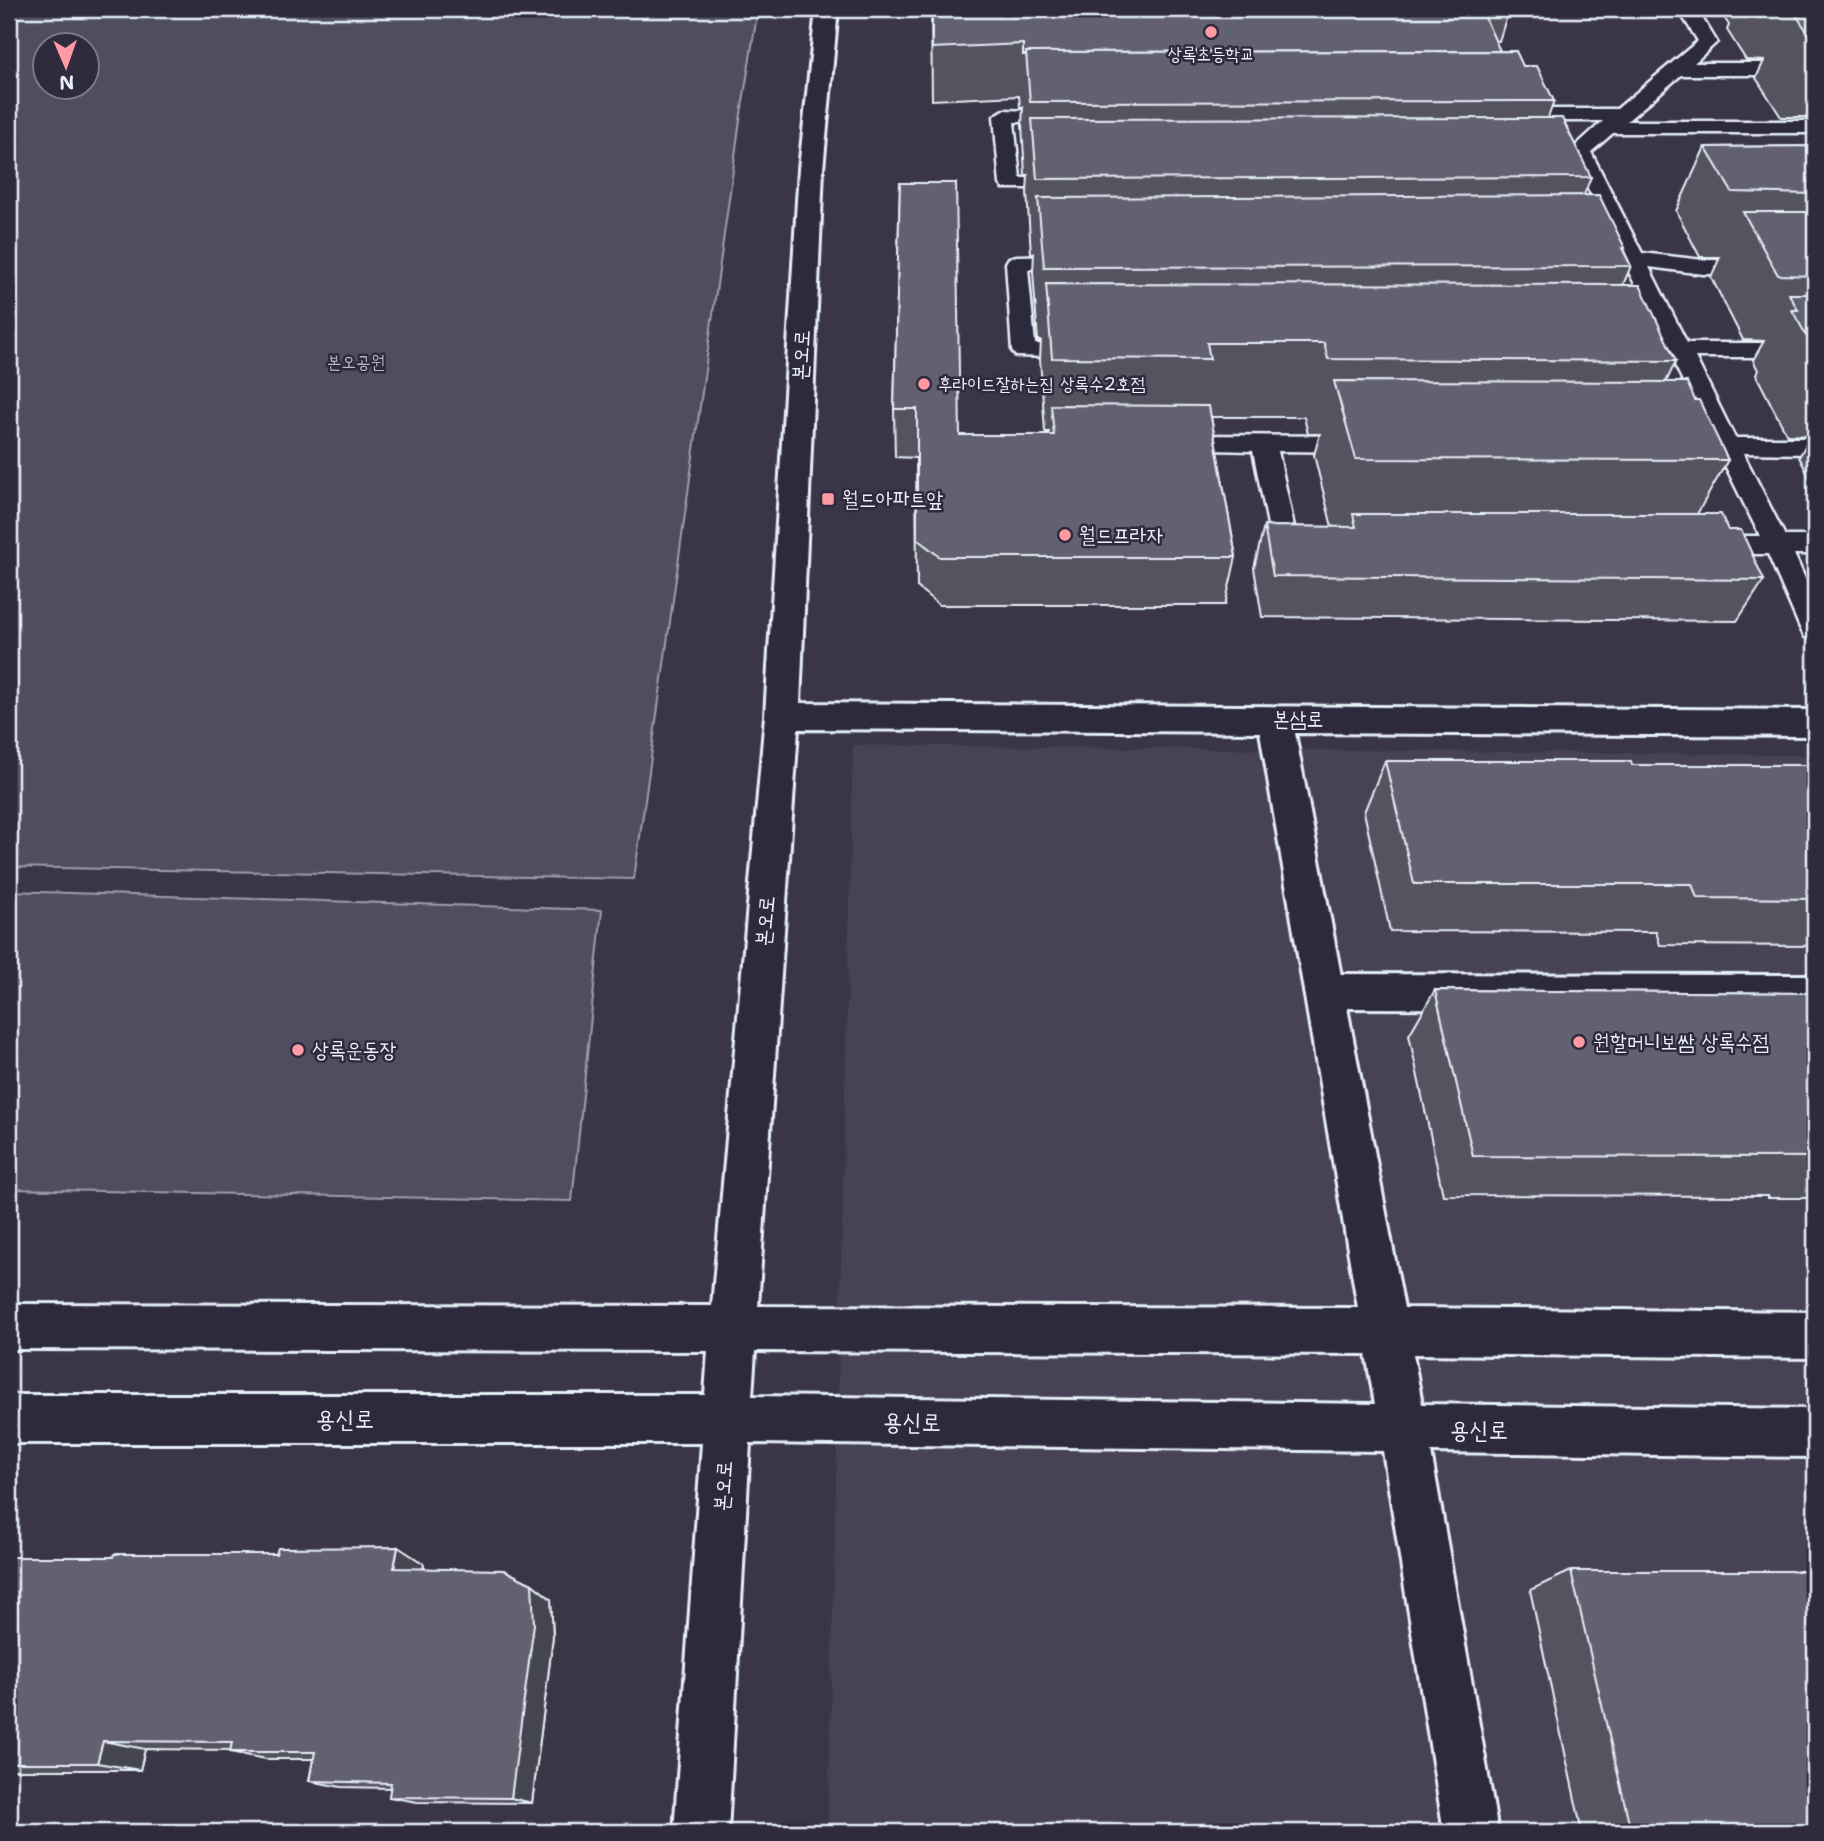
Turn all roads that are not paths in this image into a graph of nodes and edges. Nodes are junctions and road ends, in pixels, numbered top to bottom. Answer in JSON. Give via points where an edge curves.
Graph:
{"nodes":[{"id":1,"x":827,"y":9,"type":"edge"},
{"id":2,"x":1688,"y":10,"type":"edge"},
{"id":3,"x":1815,"y":11,"type":"edge"},
{"id":4,"x":1676,"y":69,"type":"junction"},
{"id":5,"x":1815,"y":69,"type":"edge"},
{"id":6,"x":1485,"y":115,"type":"edge"},
{"id":7,"x":1087,"y":116,"type":"edge"},
{"id":8,"x":1616,"y":121,"type":"junction"},
{"id":9,"x":1815,"y":127,"type":"edge"},
{"id":10,"x":1527,"y":182,"type":"edge"},
{"id":11,"x":1596,"y":182,"type":"junction"},
{"id":12,"x":1094,"y":184,"type":"edge"},
{"id":13,"x":1634,"y":259,"type":"junction"},
{"id":14,"x":1566,"y":260,"type":"edge"},
{"id":15,"x":1099,"y":262,"type":"edge"},
{"id":16,"x":1815,"y":267,"type":"edge"},
{"id":17,"x":1610,"y":350,"type":"edge"},
{"id":18,"x":1680,"y":350,"type":"junction"},
{"id":19,"x":1815,"y":350,"type":"edge"},
{"id":20,"x":1108,"y":351,"type":"edge"},
{"id":21,"x":1155,"y":443,"type":"edge"},
{"id":22,"x":1264,"y":443,"type":"junction"},
{"id":23,"x":1386,"y":444,"type":"edge"},
{"id":24,"x":1659,"y":445,"type":"edge"},
{"id":25,"x":1728,"y":446,"type":"junction"},
{"id":26,"x":1815,"y":446,"type":"edge"},
{"id":27,"x":1339,"y":545,"type":"edge"},
{"id":28,"x":1681,"y":545,"type":"edge"},
{"id":29,"x":1777,"y":545,"type":"junction"},
{"id":30,"x":1815,"y":545,"type":"edge"},
{"id":31,"x":1815,"y":630,"type":"edge"},
{"id":32,"x":782,"y":716,"type":"junction"},
{"id":33,"x":1275,"y":719,"type":"junction"},
{"id":34,"x":1815,"y":723,"type":"edge"},
{"id":35,"x":1324,"y":991,"type":"junction"},
{"id":36,"x":1815,"y":992,"type":"edge"},
{"id":37,"x":9,"y":1326,"type":"edge"},
{"id":38,"x":733,"y":1329,"type":"junction"},
{"id":39,"x":1385,"y":1331,"type":"junction"},
{"id":40,"x":1815,"y":1335,"type":"edge"},
{"id":41,"x":9,"y":1419,"type":"edge"},
{"id":42,"x":727,"y":1419,"type":"junction"},
{"id":43,"x":1403,"y":1429,"type":"junction"},
{"id":44,"x":1815,"y":1433,"type":"edge"},
{"id":45,"x":701,"y":1832,"type":"edge"},
{"id":46,"x":1471,"y":1832,"type":"edge"}],
"edges":[{"from":1,"to":32,"type":"street","name":"본오로","via":[[810,183]]},
{"from":2,"to":3,"type":"lane"},
{"from":2,"to":4,"type":"lane","via":[[1708,42]]},
{"from":4,"to":5,"type":"lane"},
{"from":4,"to":8,"type":"lane"},
{"from":6,"to":8,"type":"lane"},
{"from":7,"to":12,"type":"lane","via":[[1004,116],[1010,184]]},
{"from":8,"to":9,"type":"lane"},
{"from":8,"to":11,"type":"lane","via":[[1580,151]]},
{"from":10,"to":11,"type":"lane"},
{"from":11,"to":13,"type":"lane"},
{"from":13,"to":14,"type":"lane"},
{"from":13,"to":16,"type":"lane","via":[[1703,267]]},
{"from":13,"to":18,"type":"lane"},
{"from":15,"to":20,"type":"lane","via":[[1017,263],[1024,351]]},
{"from":17,"to":18,"type":"lane"},
{"from":18,"to":19,"type":"lane"},
{"from":18,"to":25,"type":"lane"},
{"from":21,"to":22,"type":"lane"},
{"from":22,"to":23,"type":"lane"},
{"from":22,"to":27,"type":"lane","via":[[1285,544]]},
{"from":24,"to":25,"type":"lane"},
{"from":25,"to":26,"type":"lane"},
{"from":25,"to":29,"type":"lane"},
{"from":28,"to":29,"type":"lane"},
{"from":29,"to":30,"type":"lane"},
{"from":29,"to":31,"type":"lane"},
{"from":32,"to":33,"type":"street","name":"본삼로"},
{"from":32,"to":38,"type":"street","name":"본오로"},
{"from":33,"to":34,"type":"street","name":"본삼로"},
{"from":33,"to":35,"type":"street"},
{"from":35,"to":36,"type":"street"},
{"from":35,"to":39,"type":"street"},
{"from":37,"to":38,"type":"street"},
{"from":38,"to":39,"type":"street"},
{"from":38,"to":42,"type":"street","name":"본오로"},
{"from":39,"to":40,"type":"street"},
{"from":39,"to":43,"type":"street"},
{"from":41,"to":42,"type":"street","name":"용신로"},
{"from":42,"to":43,"type":"street","name":"용신로"},
{"from":42,"to":45,"type":"street","name":"본오로"},
{"from":43,"to":44,"type":"street","name":"용신로"},
{"from":43,"to":46,"type":"street"}]}
